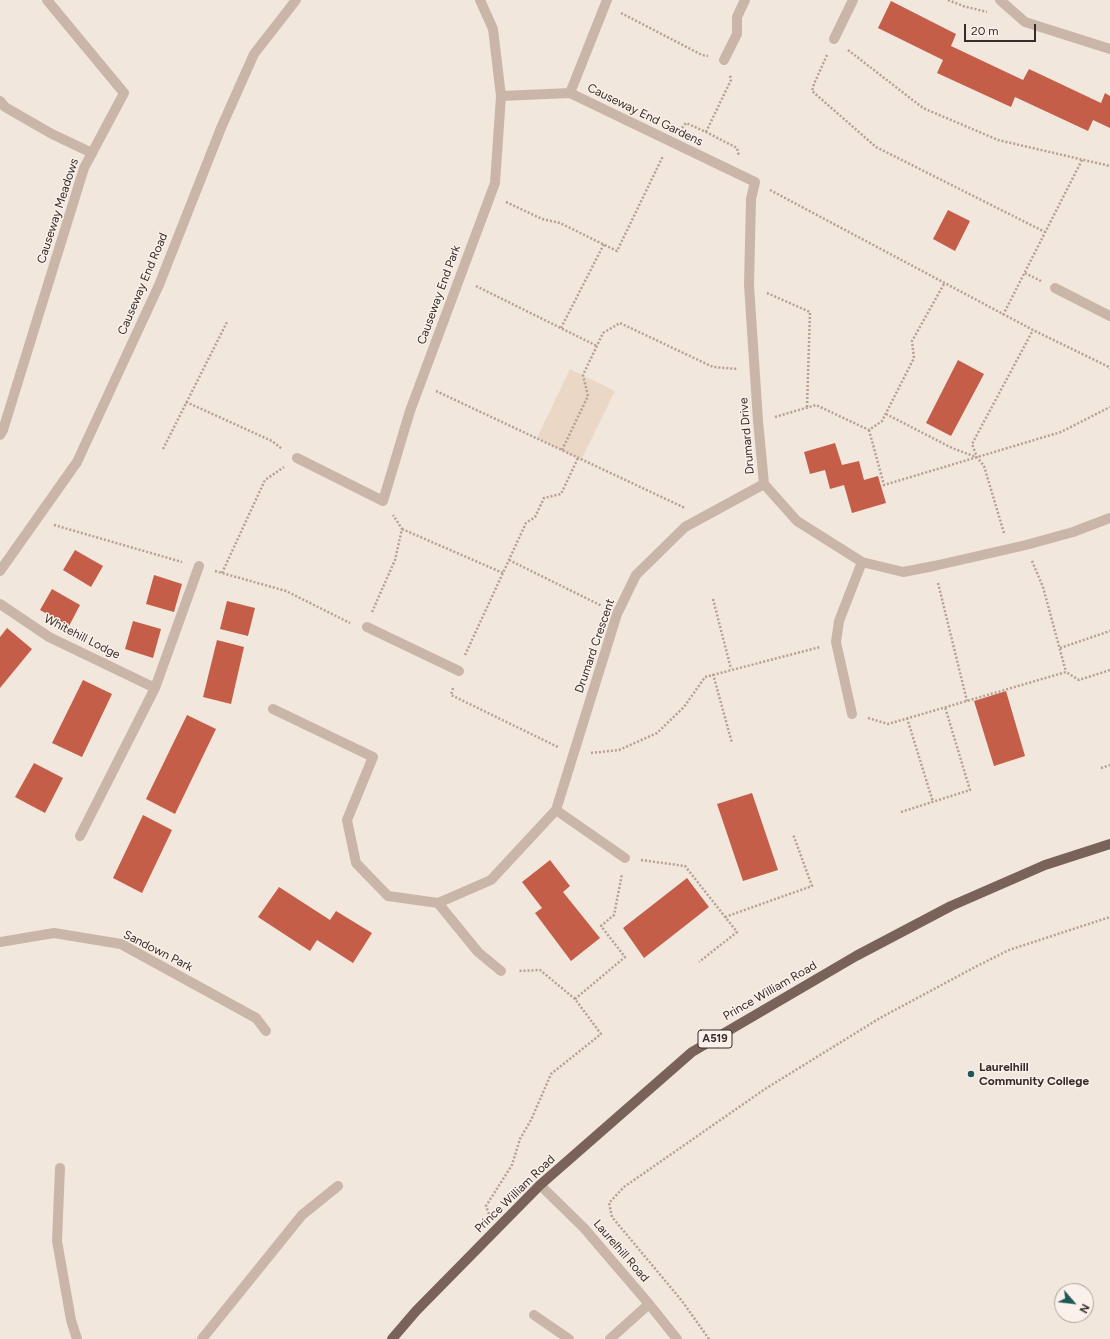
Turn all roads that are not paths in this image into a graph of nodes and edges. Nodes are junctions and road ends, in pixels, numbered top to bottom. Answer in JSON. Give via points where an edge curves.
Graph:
{"nodes":[{"id":1,"x":47,"y":0,"type":"edge"},
{"id":2,"x":296,"y":0,"type":"edge"},
{"id":3,"x":480,"y":0,"type":"edge"},
{"id":4,"x":745,"y":0,"type":"edge"},
{"id":5,"x":853,"y":0,"type":"edge"},
{"id":6,"x":1000,"y":0,"type":"edge"},
{"id":7,"x":607,"y":2,"type":"edge"},
{"id":8,"x":834,"y":39,"type":"road end"},
{"id":9,"x":1110,"y":49,"type":"edge"},
{"id":10,"x":724,"y":60,"type":"road end"},
{"id":11,"x":570,"y":93,"type":"junction"},
{"id":12,"x":501,"y":96,"type":"junction"},
{"id":13,"x":0,"y":101,"type":"edge"},
{"id":14,"x":92,"y":153,"type":"junction"},
{"id":15,"x":751,"y":200,"type":"joint"},
{"id":16,"x":1055,"y":288,"type":"dead end"},
{"id":17,"x":1110,"y":316,"type":"edge"},
{"id":18,"x":0,"y":435,"type":"edge"},
{"id":19,"x":297,"y":458,"type":"road end"},
{"id":20,"x":764,"y":484,"type":"junction"},
{"id":21,"x":1110,"y":518,"type":"edge"},
{"id":22,"x":862,"y":562,"type":"junction"},
{"id":23,"x":199,"y":566,"type":"dead end"},
{"id":24,"x":0,"y":571,"type":"edge"},
{"id":25,"x":0,"y":604,"type":"edge"},
{"id":26,"x":367,"y":627,"type":"road end"},
{"id":27,"x":459,"y":671,"type":"road end"},
{"id":28,"x":156,"y":688,"type":"junction"},
{"id":29,"x":273,"y":709,"type":"dead end"},
{"id":30,"x":852,"y":714,"type":"road end"},
{"id":31,"x":556,"y":810,"type":"junction"},
{"id":32,"x":80,"y":836,"type":"dead end"},
{"id":33,"x":1110,"y":844,"type":"edge"},
{"id":34,"x":625,"y":858,"type":"road end"},
{"id":35,"x":438,"y":903,"type":"junction"},
{"id":36,"x":0,"y":942,"type":"edge"},
{"id":37,"x":501,"y":971,"type":"road end"},
{"id":38,"x":266,"y":1031,"type":"dead end"},
{"id":39,"x":60,"y":1168,"type":"dead end"},
{"id":40,"x":540,"y":1185,"type":"junction"},
{"id":41,"x":338,"y":1186,"type":"dead end"},
{"id":42,"x":649,"y":1304,"type":"junction"},
{"id":43,"x":534,"y":1315,"type":"dead end"},
{"id":44,"x":77,"y":1339,"type":"edge"},
{"id":45,"x":202,"y":1339,"type":"edge"},
{"id":46,"x":392,"y":1339,"type":"edge"},
{"id":47,"x":569,"y":1339,"type":"edge"},
{"id":48,"x":610,"y":1339,"type":"edge"},
{"id":49,"x":677,"y":1339,"type":"edge"}],
"edges":[{"from":1,"to":14,"type":"street","name":"Causeway Meadows","via":[[124,93]]},
{"from":2,"to":24,"type":"street","name":"Causeway End Road","via":[[254,54],[221,128],[159,285],[77,462]]},
{"from":3,"to":12,"type":"street","name":"Causeway End Park","via":[[492,29]]},
{"from":4,"to":10,"type":"street","via":[[737,17],[737,34]]},
{"from":5,"to":8,"type":"street"},
{"from":6,"to":9,"type":"street","via":[[1025,22]]},
{"from":7,"to":11,"type":"street"},
{"from":11,"to":12,"type":"street","name":"Causeway End Gardens"},
{"from":11,"to":15,"type":"street","name":"Causeway End Gardens","via":[[755,182]]},
{"from":12,"to":19,"type":"street","name":"Causeway End Park","via":[[495,183],[410,411],[383,501]]},
{"from":13,"to":14,"type":"street","via":[[52,134]]},
{"from":14,"to":18,"type":"street","name":"Causeway Meadows","via":[[84,168]]},
{"from":15,"to":20,"type":"street","name":"Drumard Drive","via":[[749,285]]},
{"from":16,"to":17,"type":"street"},
{"from":20,"to":22,"type":"street","name":"Drumard Drive","via":[[798,521]]},
{"from":20,"to":31,"type":"street","name":"Drumard Crescent","via":[[685,526],[636,575],[617,614]]},
{"from":21,"to":22,"type":"street","name":"Drumard Drive","via":[[1073,532],[1026,545],[903,572]]},
{"from":22,"to":30,"type":"street","via":[[839,621],[836,642]]},
{"from":23,"to":28,"type":"street"},
{"from":25,"to":28,"type":"street","name":"Whitehill Lodge","via":[[49,637]]},
{"from":26,"to":27,"type":"street"},
{"from":28,"to":32,"type":"street"},
{"from":29,"to":35,"type":"street","via":[[373,757],[347,820],[356,863],[388,896]]},
{"from":31,"to":34,"type":"street"},
{"from":31,"to":35,"type":"street","name":"Drumard Crescent","via":[[491,880]]},
{"from":33,"to":40,"type":"main road","name":"Prince William Road","number":"A519","via":[[1045,865],[951,906],[856,956],[698,1048]]},
{"from":35,"to":37,"type":"street","via":[[478,952]]},
{"from":36,"to":38,"type":"street","name":"Sandown Park","via":[[54,933],[121,944],[256,1018]]},
{"from":39,"to":44,"type":"street","via":[[56,1240]]},
{"from":40,"to":42,"type":"street","name":"Laurelhill Road","via":[[584,1228]]},
{"from":40,"to":46,"type":"main road","name":"Prince William Road","number":"A519","via":[[416,1311]]},
{"from":41,"to":45,"type":"street","via":[[302,1215]]},
{"from":42,"to":48,"type":"street"},
{"from":42,"to":49,"type":"street","name":"Laurelhill Road"},
{"from":43,"to":47,"type":"street"}]}
